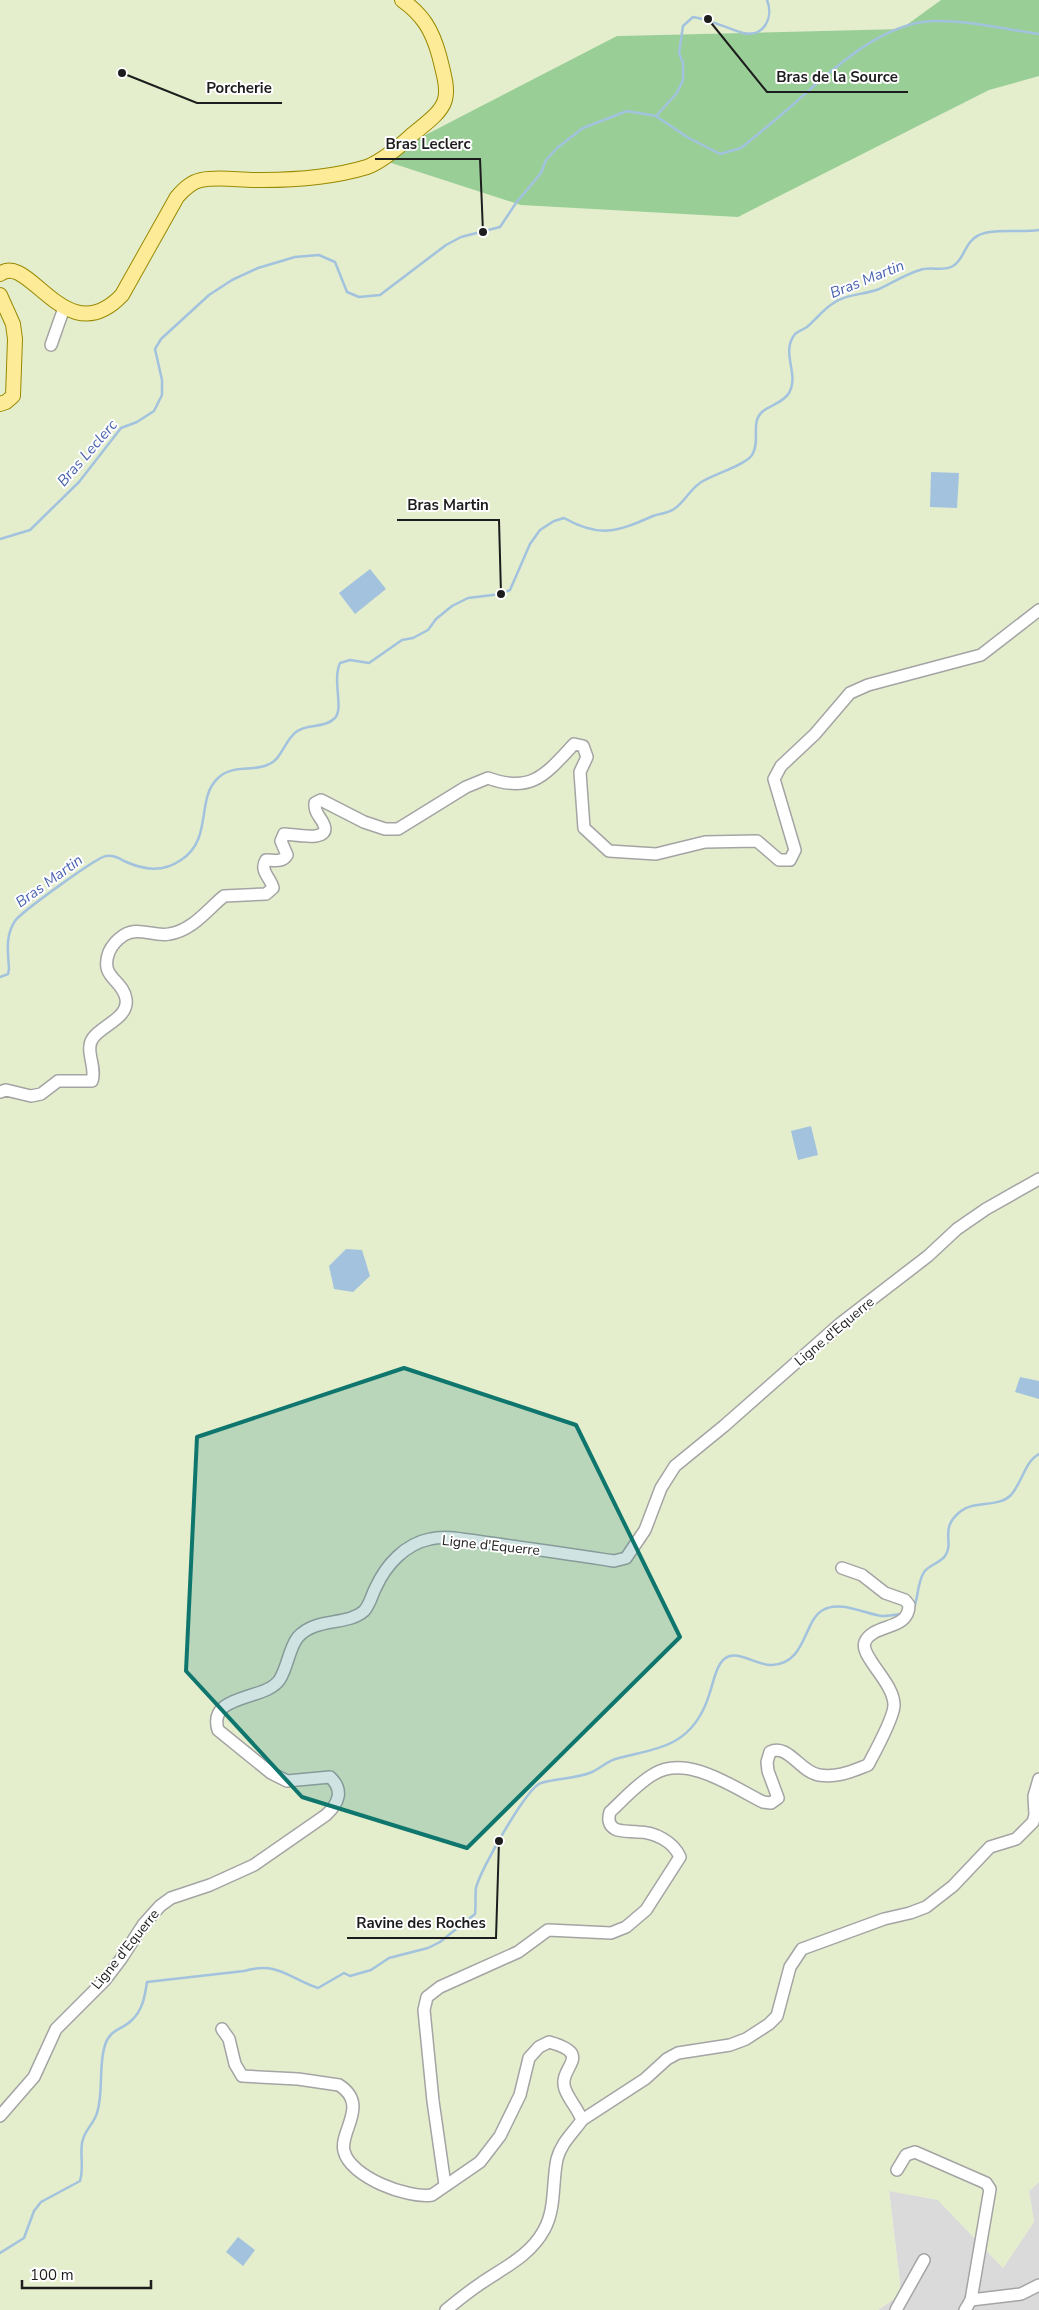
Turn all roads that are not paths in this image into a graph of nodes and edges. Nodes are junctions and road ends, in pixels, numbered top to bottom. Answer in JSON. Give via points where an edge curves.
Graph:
{"nodes":[{"id":1,"x":402,"y":0,"type":"edge"},
{"id":2,"x":0,"y":274,"type":"edge"},
{"id":3,"x":0,"y":295,"type":"edge"},
{"id":4,"x":64,"y":308,"type":"junction"},
{"id":5,"x":50,"y":345,"type":"dead end"},
{"id":6,"x":0,"y":404,"type":"edge"},
{"id":7,"x":1039,"y":610,"type":"edge"},
{"id":8,"x":0,"y":1092,"type":"edge"},
{"id":9,"x":1039,"y":1180,"type":"edge"},
{"id":10,"x":842,"y":1568,"type":"dead end"},
{"id":11,"x":1039,"y":1779,"type":"edge"},
{"id":12,"x":222,"y":2029,"type":"dead end"},
{"id":13,"x":0,"y":2116,"type":"edge"},
{"id":14,"x":582,"y":2120,"type":"junction"},
{"id":15,"x":896,"y":2170,"type":"dead end"},
{"id":16,"x":445,"y":2185,"type":"junction"},
{"id":17,"x":924,"y":2260,"type":"dead end"},
{"id":18,"x":1039,"y":2285,"type":"edge"},
{"id":19,"x":968,"y":2305,"type":"edge"},
{"id":20,"x":446,"y":2310,"type":"edge"},
{"id":21,"x":896,"y":2310,"type":"edge"}],
"edges":[{"from":1,"to":4,"type":"main road","via":[[417,10],[434,35],[447,87],[446,101],[437,115],[369,166],[301,178],[200,180],[188,186],[177,197],[138,269],[114,304],[100,311],[81,313]]},
{"from":2,"to":4,"type":"main road","via":[[9,269],[19,271]]},
{"from":3,"to":6,"type":"main road","via":[[13,324],[14,348],[13,396]]},
{"from":4,"to":5,"type":"street"},
{"from":7,"to":8,"type":"street","via":[[981,655],[868,685],[850,693],[815,734],[781,766],[774,779],[795,850],[790,860],[779,860],[758,841],[705,842],[656,854],[609,851],[584,828],[580,772],[587,756],[583,746],[574,744],[546,775],[531,782],[504,784],[488,778],[466,787],[398,829],[385,829],[364,822],[321,800],[315,803],[314,809],[325,831],[316,837],[284,834],[281,841],[287,855],[285,858],[266,860],[263,864],[273,888],[266,894],[224,896],[206,914],[180,931],[169,934],[130,932],[112,946],[107,958],[107,971],[126,997],[126,1004],[122,1013],[98,1033],[89,1046],[95,1072],[92,1081],[58,1081],[41,1094],[31,1096],[6,1090]]},
{"from":9,"to":13,"type":"street","name":"Ligne d'Equerre","via":[[957,1229],[928,1256],[840,1322],[724,1426],[674,1466],[661,1488],[645,1530],[626,1558],[614,1561],[455,1539],[430,1539],[405,1549],[382,1573],[365,1610],[306,1630],[297,1639],[280,1681],[266,1691],[239,1698],[219,1712],[215,1722],[218,1730],[271,1773],[287,1781],[330,1777],[338,1784],[340,1796],[336,1806],[254,1865],[171,1898],[160,1906],[105,1980],[56,2029],[34,2077]]},
{"from":10,"to":16,"type":"street","via":[[862,1575],[885,1593],[905,1600],[909,1605],[900,1622],[871,1634],[865,1641],[864,1647],[873,1666],[888,1683],[894,1696],[894,1708],[868,1765],[838,1776],[818,1775],[805,1770],[782,1750],[776,1749],[770,1752],[767,1762],[778,1798],[771,1803],[699,1771],[681,1766],[668,1768],[644,1781],[610,1812],[610,1824],[615,1829],[655,1835],[672,1846],[680,1857],[646,1910],[626,1927],[611,1933],[548,1930],[518,1952],[440,1987],[427,1997],[424,2010]]},
{"from":11,"to":14,"type":"street","via":[[1034,1796],[1033,1822],[1016,1839],[990,1847],[926,1907],[802,1949],[790,1967],[777,2016],[769,2024],[730,2045],[678,2052],[645,2079]]},
{"from":12,"to":16,"type":"street","via":[[229,2039],[235,2064],[242,2076],[319,2082],[339,2085],[349,2092],[352,2110],[344,2151],[353,2166],[368,2177],[403,2193],[424,2196],[432,2195]]},
{"from":14,"to":16,"type":"street","via":[[564,2087],[573,2057],[569,2051],[549,2042],[529,2058],[520,2095],[500,2136],[480,2162]]},
{"from":14,"to":20,"type":"street","via":[[563,2144],[558,2158],[553,2203],[535,2245]]},
{"from":15,"to":19,"type":"street","via":[[906,2155],[915,2152],[989,2186],[991,2195]]},
{"from":17,"to":21,"type":"street"},
{"from":18,"to":19,"type":"street","via":[[1021,2294]]}]}
